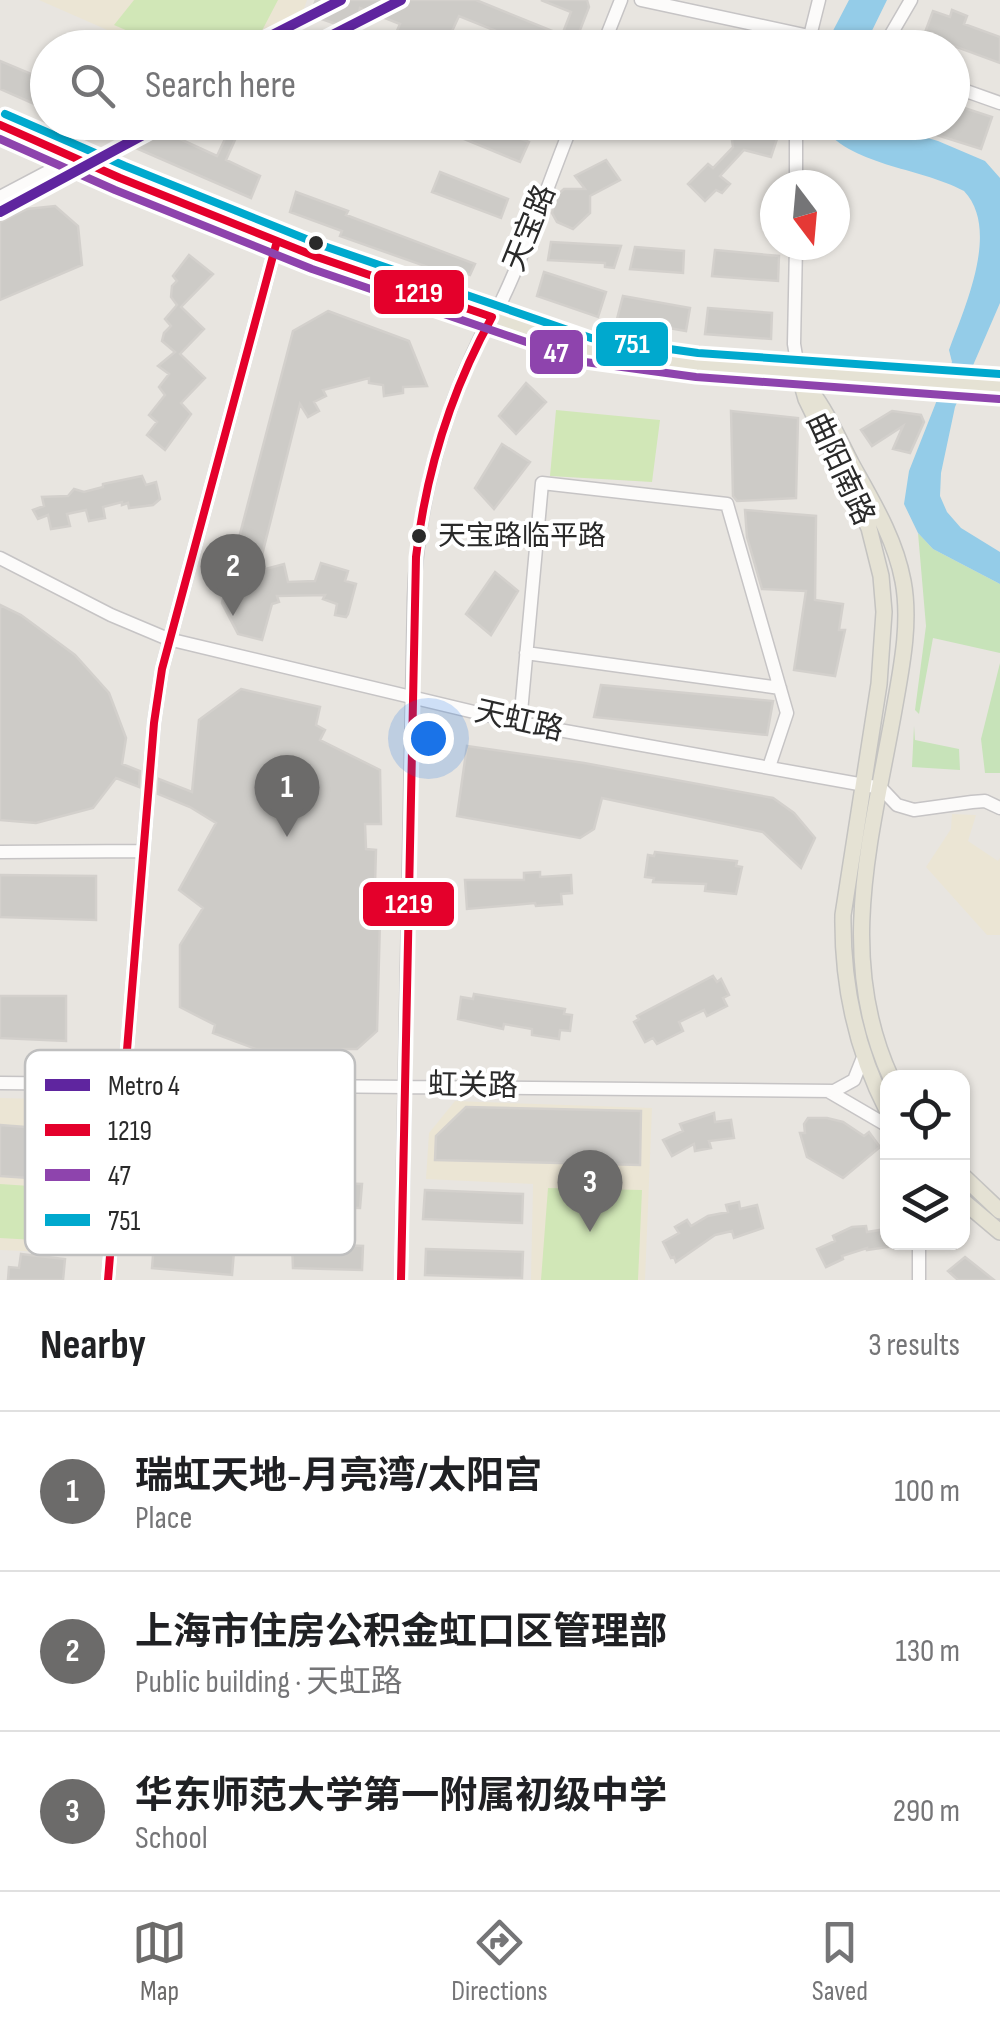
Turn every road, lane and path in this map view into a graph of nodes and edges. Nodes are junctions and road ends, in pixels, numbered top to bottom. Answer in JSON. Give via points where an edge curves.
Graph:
{"nodes":[{"id":1,"x":621,"y":0,"type":"edge"},
{"id":2,"x":641,"y":0,"type":"edge"},
{"id":3,"x":819,"y":0,"type":"edge"},
{"id":4,"x":911,"y":0,"type":"edge"},
{"id":5,"x":609,"y":30,"type":"edge"},
{"id":6,"x":760,"y":30,"type":"edge"},
{"id":7,"x":811,"y":30,"type":"edge"},
{"id":8,"x":894,"y":30,"type":"edge"},
{"id":9,"x":970,"y":92,"type":"edge"},
{"id":10,"x":1000,"y":103,"type":"edge"},
{"id":11,"x":0,"y":125,"type":"edge"},
{"id":12,"x":30,"y":138,"type":"edge"},
{"id":13,"x":34,"y":140,"type":"edge"},
{"id":14,"x":565,"y":140,"type":"edge"},
{"id":15,"x":796,"y":140,"type":"edge"},
{"id":16,"x":74,"y":158,"type":"junction"},
{"id":17,"x":796,"y":170,"type":"edge"},
{"id":18,"x":0,"y":197,"type":"edge"},
{"id":19,"x":277,"y":242,"type":"junction"},
{"id":20,"x":796,"y":260,"type":"edge"},
{"id":21,"x":492,"y":318,"type":"junction"},
{"id":22,"x":799,"y":374,"type":"junction"},
{"id":23,"x":1000,"y":387,"type":"edge"},
{"id":24,"x":0,"y":558,"type":"edge"},
{"id":25,"x":168,"y":639,"type":"junction"},
{"id":26,"x":526,"y":652,"type":"junction"},
{"id":27,"x":780,"y":688,"type":"junction"},
{"id":28,"x":414,"y":696,"type":"junction"},
{"id":29,"x":520,"y":723,"type":"junction"},
{"id":30,"x":769,"y":767,"type":"junction"},
{"id":31,"x":862,"y":785,"type":"junction"},
{"id":32,"x":881,"y":788,"type":"junction"},
{"id":33,"x":1000,"y":808,"type":"edge"},
{"id":34,"x":143,"y":851,"type":"junction"},
{"id":35,"x":0,"y":852,"type":"edge"},
{"id":36,"x":125,"y":1050,"type":"edge"},
{"id":37,"x":864,"y":1055,"type":"junction"},
{"id":38,"x":888,"y":1070,"type":"edge"},
{"id":39,"x":355,"y":1085,"type":"edge"},
{"id":40,"x":407,"y":1085,"type":"junction"},
{"id":41,"x":825,"y":1090,"type":"junction"},
{"id":42,"x":880,"y":1093,"type":"edge"},
{"id":43,"x":880,"y":1121,"type":"edge"},
{"id":44,"x":970,"y":1183,"type":"edge"},
{"id":45,"x":970,"y":1209,"type":"edge"},
{"id":46,"x":1000,"y":1210,"type":"edge"},
{"id":47,"x":1000,"y":1232,"type":"edge"},
{"id":48,"x":919,"y":1250,"type":"edge"},
{"id":49,"x":110,"y":1255,"type":"edge"},
{"id":50,"x":108,"y":1280,"type":"edge"},
{"id":51,"x":402,"y":1280,"type":"edge"},
{"id":52,"x":919,"y":1280,"type":"edge"}],
"edges":[{"from":1,"to":5,"type":"street"},
{"from":2,"to":6,"type":"street"},
{"from":3,"to":7,"type":"street"},
{"from":4,"to":8,"type":"street"},
{"from":9,"to":10,"type":"street"},
{"from":11,"to":12,"type":"main road"},
{"from":13,"to":16,"type":"main road"},
{"from":14,"to":21,"type":"street","name":"天宝路"},
{"from":15,"to":17,"type":"street"},
{"from":16,"to":18,"type":"street"},
{"from":16,"to":19,"type":"main road"},
{"from":19,"to":21,"type":"main road"},
{"from":19,"to":25,"type":"street"},
{"from":20,"to":22,"type":"street"},
{"from":21,"to":22,"type":"main road","via":[[607,355]]},
{"from":21,"to":28,"type":"street","name":"天宝路","via":[[427,478],[416,557]]},
{"from":22,"to":23,"type":"main road"},
{"from":22,"to":31,"type":"main road","name":"曲阳南路","via":[[869,528],[881,576],[884,648]]},
{"from":22,"to":32,"type":"main road","name":"曲阳南路","via":[[884,524],[904,583],[904,641]]},
{"from":24,"to":25,"type":"street","name":"天虹路"},
{"from":25,"to":28,"type":"street","name":"天虹路"},
{"from":25,"to":34,"type":"street"},
{"from":26,"to":27,"type":"street"},
{"from":26,"to":27,"type":"street","via":[[542,483],[727,504]]},
{"from":26,"to":29,"type":"street"},
{"from":27,"to":30,"type":"street","via":[[787,714]]},
{"from":28,"to":29,"type":"street","name":"天虹路"},
{"from":28,"to":40,"type":"street","name":"天宝路"},
{"from":29,"to":30,"type":"street","name":"天虹路"},
{"from":30,"to":31,"type":"street","name":"天虹路"},
{"from":31,"to":32,"type":"street","name":"天虹路"},
{"from":31,"to":37,"type":"main road","name":"曲阳南路","via":[[842,950]]},
{"from":32,"to":33,"type":"street","name":"天虹路","via":[[897,805],[914,810],[985,801]]},
{"from":32,"to":38,"type":"main road","name":"曲阳南路","via":[[860,955]]},
{"from":34,"to":35,"type":"street"},
{"from":34,"to":36,"type":"street"},
{"from":37,"to":41,"type":"street","via":[[848,1086]]},
{"from":37,"to":42,"type":"main road","name":"曲阳南路"},
{"from":39,"to":40,"type":"street","name":"虹关路"},
{"from":40,"to":41,"type":"street","name":"虹关路"},
{"from":40,"to":51,"type":"street","name":"天宝路"},
{"from":41,"to":43,"type":"street","name":"虹关路"},
{"from":44,"to":46,"type":"main road"},
{"from":45,"to":47,"type":"main road"},
{"from":48,"to":52,"type":"street"},
{"from":49,"to":50,"type":"street"}]}
